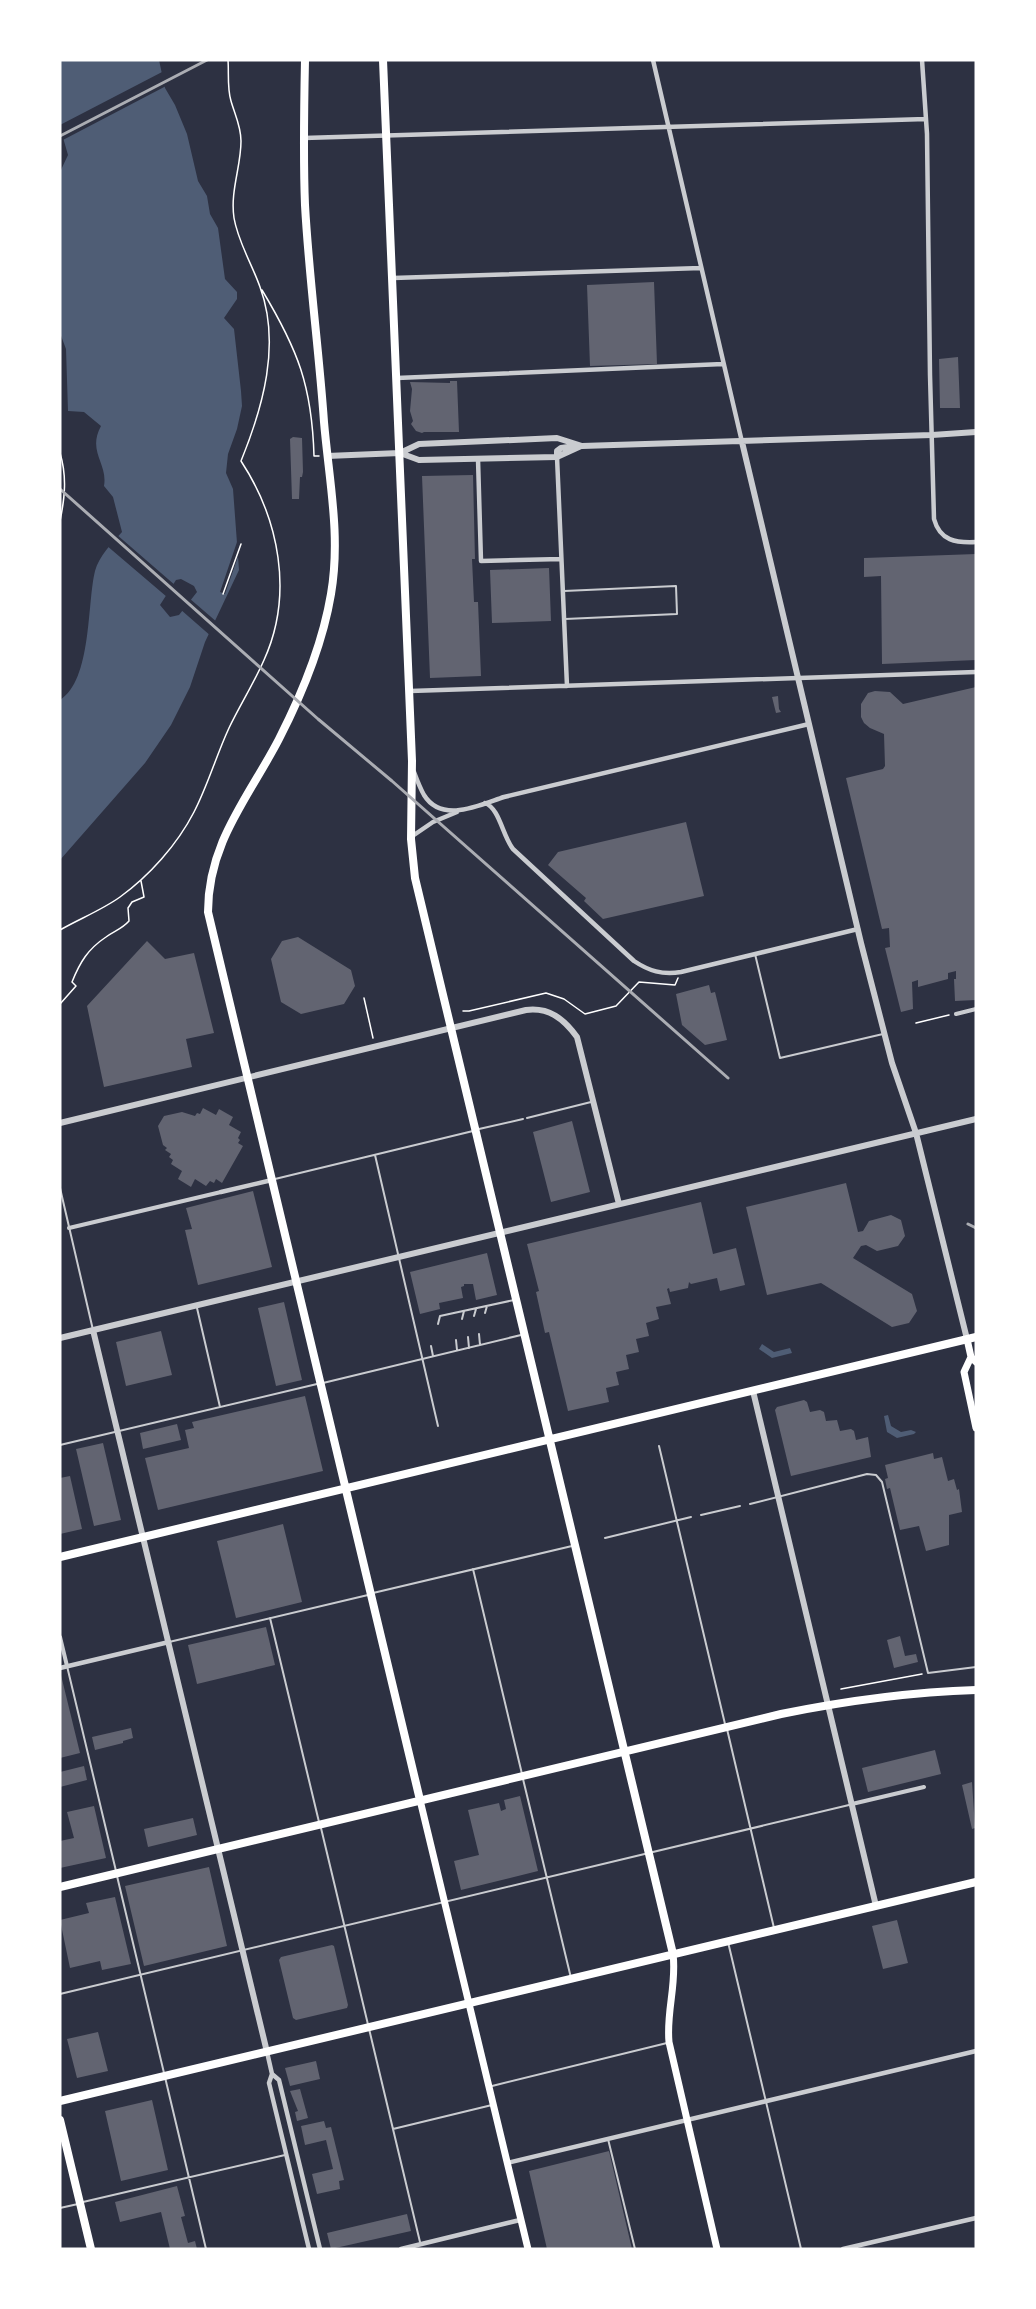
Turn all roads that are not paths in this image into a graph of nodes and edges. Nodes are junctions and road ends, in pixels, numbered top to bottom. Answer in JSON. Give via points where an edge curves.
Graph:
{"nodes":[{"id":1,"x":304,"y":60,"type":"edge"},
{"id":2,"x":383,"y":60,"type":"edge"},
{"id":3,"x":653,"y":60,"type":"edge"},
{"id":4,"x":922,"y":60,"type":"edge"},
{"id":5,"x":927,"y":119,"type":"junction"},
{"id":6,"x":668,"y":127,"type":"junction"},
{"id":7,"x":386,"y":136,"type":"junction"},
{"id":8,"x":304,"y":138,"type":"junction"},
{"id":9,"x":701,"y":268,"type":"junction"},
{"id":10,"x":393,"y":279,"type":"junction"},
{"id":11,"x":723,"y":364,"type":"junction"},
{"id":12,"x":397,"y":378,"type":"junction"},
{"id":13,"x":976,"y":432,"type":"edge"},
{"id":14,"x":932,"y":435,"type":"junction"},
{"id":15,"x":742,"y":442,"type":"junction"},
{"id":16,"x":582,"y":446,"type":"junction"},
{"id":17,"x":400,"y":453,"type":"junction"},
{"id":18,"x":327,"y":456,"type":"junction"},
{"id":19,"x":557,"y":457,"type":"junction"},
{"id":20,"x":478,"y":459,"type":"junction"},
{"id":21,"x":976,"y":542,"type":"edge"},
{"id":22,"x":561,"y":559,"type":"junction"},
{"id":23,"x":564,"y":591,"type":"junction"},
{"id":24,"x":565,"y":620,"type":"junction"},
{"id":25,"x":976,"y":672,"type":"edge"},
{"id":26,"x":799,"y":678,"type":"junction"},
{"id":27,"x":567,"y":686,"type":"junction"},
{"id":28,"x":410,"y":691,"type":"junction"},
{"id":29,"x":810,"y":724,"type":"junction"},
{"id":30,"x":412,"y":768,"type":"junction"},
{"id":31,"x":485,"y":803,"type":"junction"},
{"id":32,"x":457,"y":812,"type":"junction"},
{"id":33,"x":411,"y":837,"type":"junction"},
{"id":34,"x":858,"y":929,"type":"junction"},
{"id":35,"x":755,"y":954,"type":"junction"},
{"id":36,"x":976,"y":1009,"type":"edge"},
{"id":37,"x":956,"y":1014,"type":"road end"},
{"id":38,"x":451,"y":1029,"type":"junction"},
{"id":39,"x":884,"y":1034,"type":"junction"},
{"id":40,"x":248,"y":1078,"type":"junction"},
{"id":41,"x":594,"y":1101,"type":"junction"},
{"id":42,"x":976,"y":1119,"type":"edge"},
{"id":43,"x":60,"y":1124,"type":"edge"},
{"id":44,"x":476,"y":1130,"type":"junction"},
{"id":45,"x":916,"y":1133,"type":"junction"},
{"id":46,"x":375,"y":1155,"type":"junction"},
{"id":47,"x":272,"y":1180,"type":"junction"},
{"id":48,"x":60,"y":1188,"type":"edge"},
{"id":49,"x":220,"y":1192,"type":"joint"},
{"id":50,"x":619,"y":1204,"type":"junction"},
{"id":51,"x":69,"y":1228,"type":"junction"},
{"id":52,"x":500,"y":1233,"type":"junction"},
{"id":53,"x":399,"y":1257,"type":"junction"},
{"id":54,"x":296,"y":1282,"type":"junction"},
{"id":55,"x":516,"y":1299,"type":"junction"},
{"id":56,"x":196,"y":1305,"type":"junction"},
{"id":57,"x":487,"y":1306,"type":"junction"},
{"id":58,"x":476,"y":1308,"type":"junction"},
{"id":59,"x":464,"y":1311,"type":"junction"},
{"id":60,"x":485,"y":1313,"type":"dead end"},
{"id":61,"x":474,"y":1316,"type":"dead end"},
{"id":62,"x":462,"y":1319,"type":"dead end"},
{"id":63,"x":438,"y":1324,"type":"dead end"},
{"id":64,"x":93,"y":1330,"type":"junction"},
{"id":65,"x":479,"y":1334,"type":"dead end"},
{"id":66,"x":525,"y":1334,"type":"junction"},
{"id":67,"x":468,"y":1337,"type":"dead end"},
{"id":68,"x":976,"y":1337,"type":"edge"},
{"id":69,"x":60,"y":1338,"type":"edge"},
{"id":70,"x":456,"y":1340,"type":"dead end"},
{"id":71,"x":967,"y":1340,"type":"junction"},
{"id":72,"x":480,"y":1345,"type":"junction"},
{"id":73,"x":431,"y":1346,"type":"dead end"},
{"id":74,"x":469,"y":1348,"type":"junction"},
{"id":75,"x":457,"y":1350,"type":"junction"},
{"id":76,"x":433,"y":1356,"type":"junction"},
{"id":77,"x":422,"y":1359,"type":"junction"},
{"id":78,"x":973,"y":1359,"type":"edge"},
{"id":79,"x":320,"y":1383,"type":"junction"},
{"id":80,"x":753,"y":1391,"type":"junction"},
{"id":81,"x":220,"y":1407,"type":"junction"},
{"id":82,"x":438,"y":1425,"type":"dead end"},
{"id":83,"x":976,"y":1428,"type":"edge"},
{"id":84,"x":118,"y":1431,"type":"junction"},
{"id":85,"x":550,"y":1440,"type":"junction"},
{"id":86,"x":60,"y":1445,"type":"edge"},
{"id":87,"x":659,"y":1446,"type":"dead end"},
{"id":88,"x":345,"y":1488,"type":"junction"},
{"id":89,"x":778,"y":1497,"type":"junction"},
{"id":90,"x":750,"y":1503,"type":"dead end"},
{"id":91,"x":740,"y":1506,"type":"dead end"},
{"id":92,"x":700,"y":1515,"type":"dead end"},
{"id":93,"x":691,"y":1518,"type":"dead end"},
{"id":94,"x":677,"y":1521,"type":"junction"},
{"id":95,"x":144,"y":1537,"type":"junction"},
{"id":96,"x":604,"y":1538,"type":"dead end"},
{"id":97,"x":575,"y":1545,"type":"junction"},
{"id":98,"x":60,"y":1557,"type":"edge"},
{"id":99,"x":473,"y":1569,"type":"junction"},
{"id":100,"x":371,"y":1594,"type":"junction"},
{"id":101,"x":270,"y":1618,"type":"junction"},
{"id":102,"x":60,"y":1637,"type":"edge"},
{"id":103,"x":169,"y":1642,"type":"junction"},
{"id":104,"x":67,"y":1666,"type":"junction"},
{"id":105,"x":976,"y":1667,"type":"edge"},
{"id":106,"x":60,"y":1668,"type":"edge"},
{"id":107,"x":976,"y":1690,"type":"edge"},
{"id":108,"x":828,"y":1705,"type":"junction"},
{"id":109,"x":726,"y":1727,"type":"junction"},
{"id":110,"x":624,"y":1752,"type":"junction"},
{"id":111,"x":523,"y":1776,"type":"junction"},
{"id":112,"x":924,"y":1787,"type":"dead end"},
{"id":113,"x":420,"y":1800,"type":"junction"},
{"id":114,"x":852,"y":1804,"type":"junction"},
{"id":115,"x":320,"y":1824,"type":"junction"},
{"id":116,"x":750,"y":1829,"type":"junction"},
{"id":117,"x":219,"y":1848,"type":"junction"},
{"id":118,"x":649,"y":1853,"type":"junction"},
{"id":119,"x":116,"y":1873,"type":"junction"},
{"id":120,"x":547,"y":1877,"type":"junction"},
{"id":121,"x":976,"y":1882,"type":"edge"},
{"id":122,"x":60,"y":1887,"type":"edge"},
{"id":123,"x":444,"y":1901,"type":"junction"},
{"id":124,"x":876,"y":1906,"type":"junction"},
{"id":125,"x":344,"y":1925,"type":"junction"},
{"id":126,"x":774,"y":1930,"type":"junction"},
{"id":127,"x":728,"y":1941,"type":"junction"},
{"id":128,"x":243,"y":1950,"type":"junction"},
{"id":129,"x":673,"y":1954,"type":"junction"},
{"id":130,"x":140,"y":1974,"type":"junction"},
{"id":131,"x":571,"y":1978,"type":"junction"},
{"id":132,"x":60,"y":1994,"type":"edge"},
{"id":133,"x":468,"y":2004,"type":"junction"},
{"id":134,"x":368,"y":2027,"type":"junction"},
{"id":135,"x":669,"y":2042,"type":"junction"},
{"id":136,"x":976,"y":2051,"type":"edge"},
{"id":137,"x":267,"y":2052,"type":"junction"},
{"id":138,"x":272,"y":2074,"type":"junction"},
{"id":139,"x":164,"y":2075,"type":"junction"},
{"id":140,"x":489,"y":2086,"type":"junction"},
{"id":141,"x":60,"y":2101,"type":"edge"},
{"id":142,"x":766,"y":2101,"type":"junction"},
{"id":143,"x":493,"y":2105,"type":"junction"},
{"id":144,"x":60,"y":2120,"type":"edge"},
{"id":145,"x":687,"y":2120,"type":"junction"},
{"id":146,"x":393,"y":2129,"type":"junction"},
{"id":147,"x":608,"y":2139,"type":"junction"},
{"id":148,"x":286,"y":2154,"type":"junction"},
{"id":149,"x":507,"y":2163,"type":"junction"},
{"id":150,"x":189,"y":2177,"type":"junction"},
{"id":151,"x":80,"y":2203,"type":"junction"},
{"id":152,"x":60,"y":2208,"type":"edge"},
{"id":153,"x":976,"y":2218,"type":"edge"},
{"id":154,"x":520,"y":2220,"type":"junction"},
{"id":155,"x":420,"y":2244,"type":"junction"},
{"id":156,"x":91,"y":2249,"type":"edge"},
{"id":157,"x":206,"y":2249,"type":"edge"},
{"id":158,"x":309,"y":2249,"type":"edge"},
{"id":159,"x":320,"y":2249,"type":"edge"},
{"id":160,"x":401,"y":2249,"type":"edge"},
{"id":161,"x":528,"y":2249,"type":"edge"},
{"id":162,"x":635,"y":2249,"type":"edge"},
{"id":163,"x":717,"y":2249,"type":"edge"},
{"id":164,"x":801,"y":2249,"type":"edge"},
{"id":165,"x":843,"y":2249,"type":"edge"}],
"edges":[{"from":1,"to":8,"type":"main road"},
{"from":2,"to":7,"type":"main road"},
{"from":3,"to":6,"type":"street"},
{"from":4,"to":5,"type":"street"},
{"from":5,"to":6,"type":"street"},
{"from":5,"to":14,"type":"street"},
{"from":6,"to":7,"type":"street"},
{"from":6,"to":9,"type":"street"},
{"from":7,"to":8,"type":"street"},
{"from":7,"to":10,"type":"main road"},
{"from":8,"to":18,"type":"main road","via":[[306,218]]},
{"from":9,"to":10,"type":"street"},
{"from":9,"to":11,"type":"street"},
{"from":10,"to":12,"type":"main road"},
{"from":11,"to":12,"type":"street"},
{"from":11,"to":15,"type":"street"},
{"from":12,"to":17,"type":"main road"},
{"from":13,"to":14,"type":"street"},
{"from":14,"to":15,"type":"street"},
{"from":14,"to":21,"type":"street","via":[[936,525],[942,535],[953,541]]},
{"from":15,"to":16,"type":"street"},
{"from":15,"to":26,"type":"street"},
{"from":16,"to":17,"type":"street","via":[[557,438],[419,444]]},
{"from":16,"to":19,"type":"street","via":[[561,448]]},
{"from":17,"to":18,"type":"street"},
{"from":17,"to":20,"type":"street","via":[[419,460]]},
{"from":17,"to":28,"type":"main road"},
{"from":18,"to":40,"type":"main road","via":[[335,515],[335,563],[323,629],[279,738],[225,833],[210,882],[209,920]]},
{"from":19,"to":20,"type":"street"},
{"from":19,"to":22,"type":"street"},
{"from":20,"to":22,"type":"street","via":[[481,561]]},
{"from":22,"to":23,"type":"street"},
{"from":23,"to":24,"type":"street"},
{"from":23,"to":24,"type":"lane","via":[[676,586],[677,614]]},
{"from":24,"to":27,"type":"street"},
{"from":25,"to":26,"type":"street"},
{"from":26,"to":27,"type":"street"},
{"from":26,"to":29,"type":"street"},
{"from":27,"to":28,"type":"street"},
{"from":28,"to":30,"type":"main road"},
{"from":29,"to":31,"type":"street"},
{"from":29,"to":34,"type":"street"},
{"from":30,"to":32,"type":"street","via":[[424,796],[435,805]]},
{"from":30,"to":33,"type":"main road"},
{"from":31,"to":32,"type":"street"},
{"from":31,"to":35,"type":"street","via":[[495,810],[513,849],[633,960],[650,971],[681,972]]},
{"from":32,"to":33,"type":"street"},
{"from":33,"to":38,"type":"main road","via":[[415,878]]},
{"from":34,"to":35,"type":"street"},
{"from":34,"to":39,"type":"street"},
{"from":35,"to":39,"type":"lane","via":[[780,1058]]},
{"from":36,"to":37,"type":"street"},
{"from":38,"to":40,"type":"street"},
{"from":38,"to":41,"type":"street","via":[[526,1010],[547,1012],[564,1021],[577,1037]]},
{"from":38,"to":44,"type":"main road"},
{"from":39,"to":45,"type":"street"},
{"from":40,"to":43,"type":"street"},
{"from":40,"to":47,"type":"main road"},
{"from":41,"to":44,"type":"lane"},
{"from":41,"to":50,"type":"street"},
{"from":42,"to":45,"type":"street"},
{"from":44,"to":46,"type":"lane"},
{"from":44,"to":52,"type":"main road"},
{"from":45,"to":50,"type":"street"},
{"from":45,"to":71,"type":"street"},
{"from":46,"to":47,"type":"lane"},
{"from":46,"to":53,"type":"lane"},
{"from":47,"to":49,"type":"street"},
{"from":47,"to":54,"type":"main road"},
{"from":48,"to":51,"type":"lane"},
{"from":49,"to":51,"type":"street"},
{"from":50,"to":52,"type":"street"},
{"from":51,"to":64,"type":"lane"},
{"from":52,"to":53,"type":"street"},
{"from":52,"to":55,"type":"main road"},
{"from":53,"to":54,"type":"street"},
{"from":53,"to":77,"type":"lane"},
{"from":54,"to":56,"type":"street"},
{"from":54,"to":79,"type":"main road"},
{"from":55,"to":57,"type":"lane"},
{"from":55,"to":66,"type":"main road"},
{"from":56,"to":64,"type":"street"},
{"from":56,"to":81,"type":"lane"},
{"from":57,"to":58,"type":"lane"},
{"from":57,"to":60,"type":"lane"},
{"from":58,"to":59,"type":"lane"},
{"from":58,"to":61,"type":"lane"},
{"from":59,"to":62,"type":"lane"},
{"from":59,"to":63,"type":"lane","via":[[440,1316]]},
{"from":64,"to":69,"type":"street"},
{"from":64,"to":84,"type":"street"},
{"from":65,"to":72,"type":"lane"},
{"from":66,"to":72,"type":"lane"},
{"from":66,"to":85,"type":"main road"},
{"from":67,"to":74,"type":"lane"},
{"from":68,"to":71,"type":"main road"},
{"from":70,"to":75,"type":"lane"},
{"from":71,"to":78,"type":"main road"},
{"from":71,"to":80,"type":"main road"},
{"from":72,"to":74,"type":"lane"},
{"from":73,"to":76,"type":"lane"},
{"from":74,"to":75,"type":"lane"},
{"from":75,"to":76,"type":"lane"},
{"from":76,"to":77,"type":"lane"},
{"from":77,"to":79,"type":"lane"},
{"from":77,"to":82,"type":"lane"},
{"from":78,"to":83,"type":"main road","via":[[964,1372]]},
{"from":79,"to":81,"type":"lane"},
{"from":79,"to":88,"type":"main road"},
{"from":80,"to":85,"type":"main road"},
{"from":80,"to":89,"type":"street"},
{"from":81,"to":84,"type":"lane"},
{"from":84,"to":86,"type":"lane"},
{"from":84,"to":95,"type":"street"},
{"from":85,"to":88,"type":"main road"},
{"from":85,"to":97,"type":"main road"},
{"from":87,"to":94,"type":"lane"},
{"from":88,"to":95,"type":"main road"},
{"from":88,"to":100,"type":"main road"},
{"from":89,"to":90,"type":"lane"},
{"from":89,"to":105,"type":"lane","via":[[876,1475],[882,1482],[928,1672]]},
{"from":89,"to":108,"type":"street"},
{"from":91,"to":92,"type":"lane"},
{"from":93,"to":94,"type":"lane"},
{"from":94,"to":96,"type":"lane"},
{"from":94,"to":109,"type":"lane"},
{"from":95,"to":98,"type":"main road"},
{"from":95,"to":103,"type":"street"},
{"from":97,"to":99,"type":"lane"},
{"from":97,"to":110,"type":"main road"},
{"from":99,"to":100,"type":"lane"},
{"from":99,"to":111,"type":"lane"},
{"from":100,"to":101,"type":"lane"},
{"from":100,"to":113,"type":"main road"},
{"from":101,"to":103,"type":"lane"},
{"from":101,"to":115,"type":"lane"},
{"from":102,"to":104,"type":"street"},
{"from":103,"to":104,"type":"street"},
{"from":103,"to":117,"type":"street"},
{"from":104,"to":106,"type":"street"},
{"from":104,"to":119,"type":"lane"},
{"from":107,"to":108,"type":"main road","via":[[935,1691]]},
{"from":108,"to":109,"type":"main road"},
{"from":108,"to":114,"type":"street"},
{"from":109,"to":110,"type":"main road"},
{"from":109,"to":116,"type":"lane"},
{"from":110,"to":111,"type":"main road"},
{"from":110,"to":118,"type":"main road"},
{"from":111,"to":113,"type":"main road"},
{"from":111,"to":120,"type":"lane"},
{"from":112,"to":114,"type":"street"},
{"from":113,"to":115,"type":"main road"},
{"from":113,"to":123,"type":"main road"},
{"from":114,"to":116,"type":"lane"},
{"from":114,"to":124,"type":"street"},
{"from":115,"to":117,"type":"main road"},
{"from":115,"to":125,"type":"lane"},
{"from":116,"to":118,"type":"lane"},
{"from":116,"to":126,"type":"lane"},
{"from":117,"to":119,"type":"main road"},
{"from":117,"to":128,"type":"street"},
{"from":118,"to":120,"type":"lane"},
{"from":118,"to":129,"type":"main road"},
{"from":119,"to":122,"type":"main road"},
{"from":119,"to":130,"type":"lane"},
{"from":120,"to":123,"type":"lane"},
{"from":120,"to":131,"type":"lane"},
{"from":121,"to":124,"type":"main road"},
{"from":123,"to":125,"type":"lane"},
{"from":123,"to":133,"type":"main road"},
{"from":124,"to":126,"type":"main road"},
{"from":125,"to":128,"type":"lane"},
{"from":125,"to":134,"type":"lane"},
{"from":126,"to":127,"type":"main road"},
{"from":127,"to":129,"type":"main road"},
{"from":127,"to":142,"type":"lane"},
{"from":128,"to":130,"type":"lane"},
{"from":128,"to":137,"type":"street"},
{"from":129,"to":131,"type":"main road"},
{"from":129,"to":135,"type":"main road"},
{"from":130,"to":132,"type":"lane"},
{"from":130,"to":139,"type":"lane"},
{"from":131,"to":133,"type":"main road"},
{"from":133,"to":134,"type":"main road"},
{"from":133,"to":140,"type":"main road"},
{"from":134,"to":137,"type":"main road"},
{"from":134,"to":146,"type":"lane"},
{"from":135,"to":140,"type":"lane"},
{"from":135,"to":145,"type":"main road"},
{"from":136,"to":142,"type":"street"},
{"from":137,"to":138,"type":"street"},
{"from":137,"to":139,"type":"main road"},
{"from":138,"to":148,"type":"street","via":[[269,2083]]},
{"from":138,"to":159,"type":"street","via":[[279,2080]]},
{"from":139,"to":141,"type":"main road"},
{"from":139,"to":150,"type":"lane"},
{"from":140,"to":143,"type":"main road"},
{"from":142,"to":145,"type":"street"},
{"from":142,"to":164,"type":"lane"},
{"from":143,"to":146,"type":"lane"},
{"from":143,"to":149,"type":"main road"},
{"from":144,"to":151,"type":"main road"},
{"from":145,"to":147,"type":"street"},
{"from":145,"to":163,"type":"main road"},
{"from":146,"to":155,"type":"lane"},
{"from":147,"to":149,"type":"street"},
{"from":147,"to":162,"type":"lane"},
{"from":148,"to":150,"type":"lane"},
{"from":148,"to":158,"type":"street"},
{"from":149,"to":154,"type":"main road"},
{"from":150,"to":151,"type":"lane"},
{"from":150,"to":157,"type":"lane"},
{"from":151,"to":152,"type":"lane"},
{"from":151,"to":156,"type":"main road"},
{"from":153,"to":165,"type":"street"},
{"from":154,"to":155,"type":"street"},
{"from":154,"to":161,"type":"main road"},
{"from":155,"to":160,"type":"street"}]}
